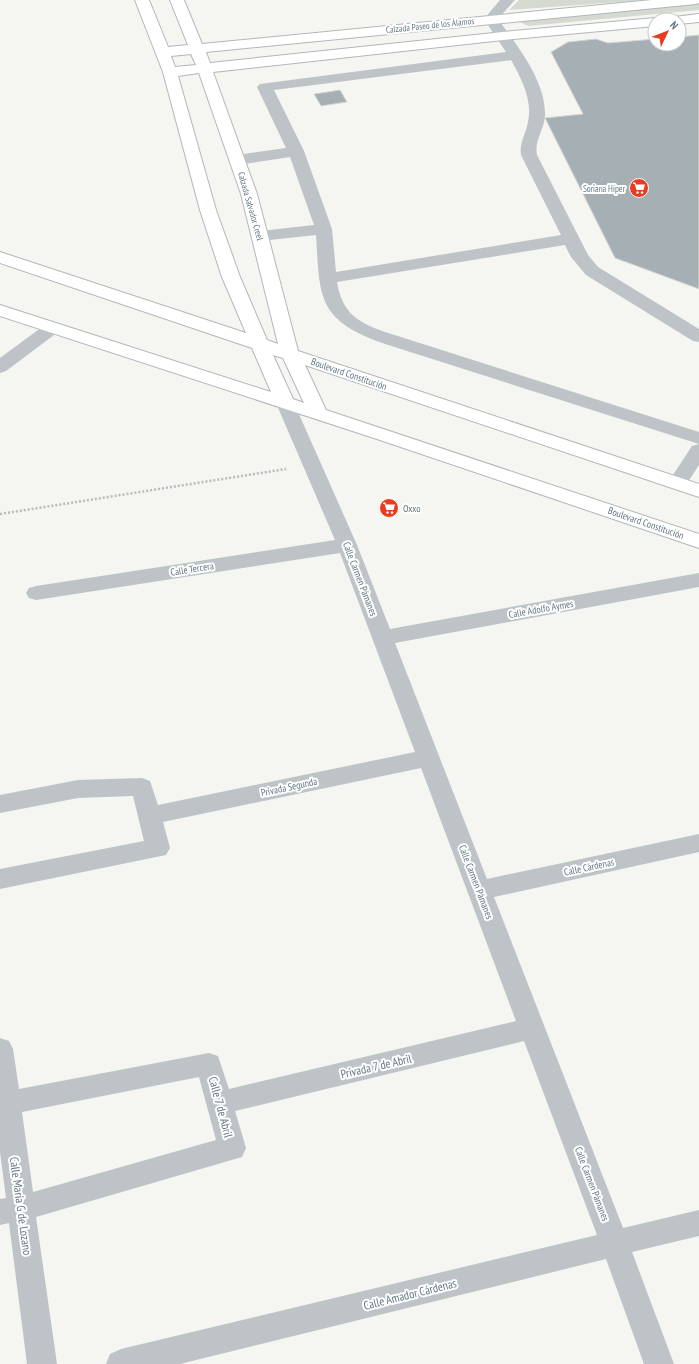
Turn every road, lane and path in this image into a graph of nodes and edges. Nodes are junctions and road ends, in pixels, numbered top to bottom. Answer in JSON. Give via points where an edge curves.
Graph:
{"nodes":[{"id":1,"x":142,"y":0,"type":"edge"},
{"id":2,"x":177,"y":0,"type":"edge"},
{"id":3,"x":508,"y":0,"type":"edge"},
{"id":4,"x":696,"y":0,"type":"edge"},
{"id":5,"x":699,"y":18,"type":"edge"},
{"id":6,"x":491,"y":19,"type":"junction"},
{"id":7,"x":687,"y":19,"type":"edge"},
{"id":8,"x":647,"y":23,"type":"edge"},
{"id":9,"x":503,"y":36,"type":"junction"},
{"id":10,"x":197,"y":49,"type":"junction"},
{"id":11,"x":163,"y":52,"type":"junction"},
{"id":12,"x":514,"y":55,"type":"junction"},
{"id":13,"x":205,"y":69,"type":"junction"},
{"id":14,"x":170,"y":72,"type":"junction"},
{"id":15,"x":296,"y":151,"type":"junction"},
{"id":16,"x":237,"y":160,"type":"junction"},
{"id":17,"x":324,"y":229,"type":"junction"},
{"id":18,"x":260,"y":236,"type":"junction"},
{"id":19,"x":570,"y":238,"type":"junction"},
{"id":20,"x":0,"y":257,"type":"edge"},
{"id":21,"x":329,"y":278,"type":"junction"},
{"id":22,"x":0,"y":310,"type":"edge"},
{"id":23,"x":52,"y":328,"type":"junction"},
{"id":24,"x":699,"y":337,"type":"edge"},
{"id":25,"x":260,"y":344,"type":"junction"},
{"id":26,"x":290,"y":354,"type":"junction"},
{"id":27,"x":0,"y":367,"type":"edge"},
{"id":28,"x":285,"y":403,"type":"junction"},
{"id":29,"x":318,"y":414,"type":"junction"},
{"id":30,"x":699,"y":438,"type":"edge"},
{"id":31,"x":699,"y":450,"type":"edge"},
{"id":32,"x":312,"y":464,"type":"junction"},
{"id":33,"x":677,"y":484,"type":"junction"},
{"id":34,"x":699,"y":491,"type":"edge"},
{"id":35,"x":0,"y":514,"type":"edge"},
{"id":36,"x":699,"y":541,"type":"edge"},
{"id":37,"x":347,"y":545,"type":"junction"},
{"id":38,"x":699,"y":580,"type":"edge"},
{"id":39,"x":36,"y":593,"type":"dead end"},
{"id":40,"x":382,"y":638,"type":"junction"},
{"id":41,"x":428,"y":758,"type":"junction"},
{"id":42,"x":0,"y":804,"type":"edge"},
{"id":43,"x":150,"y":816,"type":"junction"},
{"id":44,"x":699,"y":843,"type":"edge"},
{"id":45,"x":0,"y":879,"type":"edge"},
{"id":46,"x":479,"y":891,"type":"junction"},
{"id":47,"x":533,"y":1028,"type":"junction"},
{"id":48,"x":0,"y":1049,"type":"edge"},
{"id":49,"x":4,"y":1103,"type":"edge"},
{"id":50,"x":219,"y":1103,"type":"junction"},
{"id":51,"x":11,"y":1210,"type":"edge"},
{"id":52,"x":699,"y":1223,"type":"edge"},
{"id":53,"x":615,"y":1244,"type":"junction"},
{"id":54,"x":42,"y":1364,"type":"edge"},
{"id":55,"x":121,"y":1364,"type":"edge"},
{"id":56,"x":659,"y":1364,"type":"edge"}],
"edges":[{"from":1,"to":11,"type":"main road"},
{"from":2,"to":10,"type":"main road","name":"Calzada Salvador Creel"},
{"from":3,"to":6,"type":"street"},
{"from":4,"to":6,"type":"main road","name":"Calzada Paseo de los Álamos"},
{"from":5,"to":7,"type":"main road"},
{"from":6,"to":9,"type":"street"},
{"from":6,"to":10,"type":"main road","name":"Calzada Paseo de los Álamos"},
{"from":8,"to":9,"type":"main road","name":"Calzada Paseo de los Álamos"},
{"from":9,"to":12,"type":"street"},
{"from":9,"to":13,"type":"main road","name":"Calzada Paseo de los Álamos"},
{"from":10,"to":11,"type":"main road","name":"Calzada Paseo de los Álamos"},
{"from":10,"to":13,"type":"main road","name":"Calzada Salvador Creel"},
{"from":11,"to":14,"type":"main road"},
{"from":12,"to":15,"type":"street","via":[[265,87]]},
{"from":12,"to":19,"type":"street","via":[[532,85],[537,99],[536,125],[528,147],[529,155]]},
{"from":13,"to":14,"type":"main road","name":"Calzada Paseo de los Álamos"},
{"from":13,"to":16,"type":"main road","name":"Calzada Salvador Creel"},
{"from":14,"to":25,"type":"main road","via":[[208,210],[231,277]]},
{"from":15,"to":16,"type":"street"},
{"from":15,"to":17,"type":"street"},
{"from":16,"to":18,"type":"main road","name":"Calzada Salvador Creel"},
{"from":17,"to":18,"type":"street"},
{"from":17,"to":21,"type":"street"},
{"from":18,"to":26,"type":"main road","name":"Calzada Salvador Creel"},
{"from":19,"to":21,"type":"street"},
{"from":19,"to":24,"type":"street","via":[[580,257],[592,271]]},
{"from":20,"to":25,"type":"main road","name":"Boulevard Constitución"},
{"from":21,"to":30,"type":"street","via":[[336,309],[357,327]]},
{"from":22,"to":23,"type":"main road","name":"Boulevard Constitución"},
{"from":23,"to":27,"type":"street"},
{"from":23,"to":28,"type":"main road","name":"Boulevard Constitución"},
{"from":25,"to":26,"type":"main road","name":"Boulevard Constitución"},
{"from":25,"to":28,"type":"main road"},
{"from":26,"to":29,"type":"main road","name":"Calzada Salvador Creel"},
{"from":26,"to":33,"type":"main road","name":"Boulevard Constitución"},
{"from":28,"to":29,"type":"main road","name":"Boulevard Constitución"},
{"from":28,"to":32,"type":"street","name":"Calle Carmen Pámanes"},
{"from":29,"to":36,"type":"main road","name":"Boulevard Constitución"},
{"from":31,"to":33,"type":"street"},
{"from":32,"to":35,"type":"path"},
{"from":32,"to":37,"type":"street","name":"Calle Carmen Pámanes"},
{"from":33,"to":34,"type":"main road","name":"Boulevard Constitución"},
{"from":37,"to":39,"type":"street","name":"Calle Tercera"},
{"from":37,"to":40,"type":"street","name":"Calle Carmen Pámanes"},
{"from":38,"to":40,"type":"street","name":"Calle Adolfo Aymes"},
{"from":40,"to":41,"type":"street","name":"Calle Carmen Pámanes"},
{"from":41,"to":43,"type":"street","name":"Privada Segunda"},
{"from":41,"to":46,"type":"street","name":"Calle Carmen Pámanes"},
{"from":42,"to":43,"type":"street","via":[[78,789],[142,787]]},
{"from":43,"to":45,"type":"street","via":[[158,848]]},
{"from":44,"to":46,"type":"street","name":"Calle Cárdenas"},
{"from":46,"to":47,"type":"street","name":"Calle Carmen Pámanes"},
{"from":47,"to":50,"type":"street","name":"Privada 7 de Abril"},
{"from":47,"to":53,"type":"street","name":"Calle Carmen Pámanes"},
{"from":48,"to":49,"type":"street","name":"Calle María G de Lozano"},
{"from":49,"to":50,"type":"street","name":"Calle 7 de Abril","via":[[209,1064]]},
{"from":49,"to":51,"type":"street","name":"Calle María G de Lozano"},
{"from":50,"to":51,"type":"street","name":"Calle 7 de Abril","via":[[232,1148]]},
{"from":51,"to":54,"type":"street","name":"Calle María G de Lozano"},
{"from":52,"to":53,"type":"street","name":"Calle Amador Cárdenas"},
{"from":53,"to":55,"type":"street","name":"Calle Amador Cárdenas"},
{"from":53,"to":56,"type":"street","name":"Calle Carmen Pámanes"}]}
